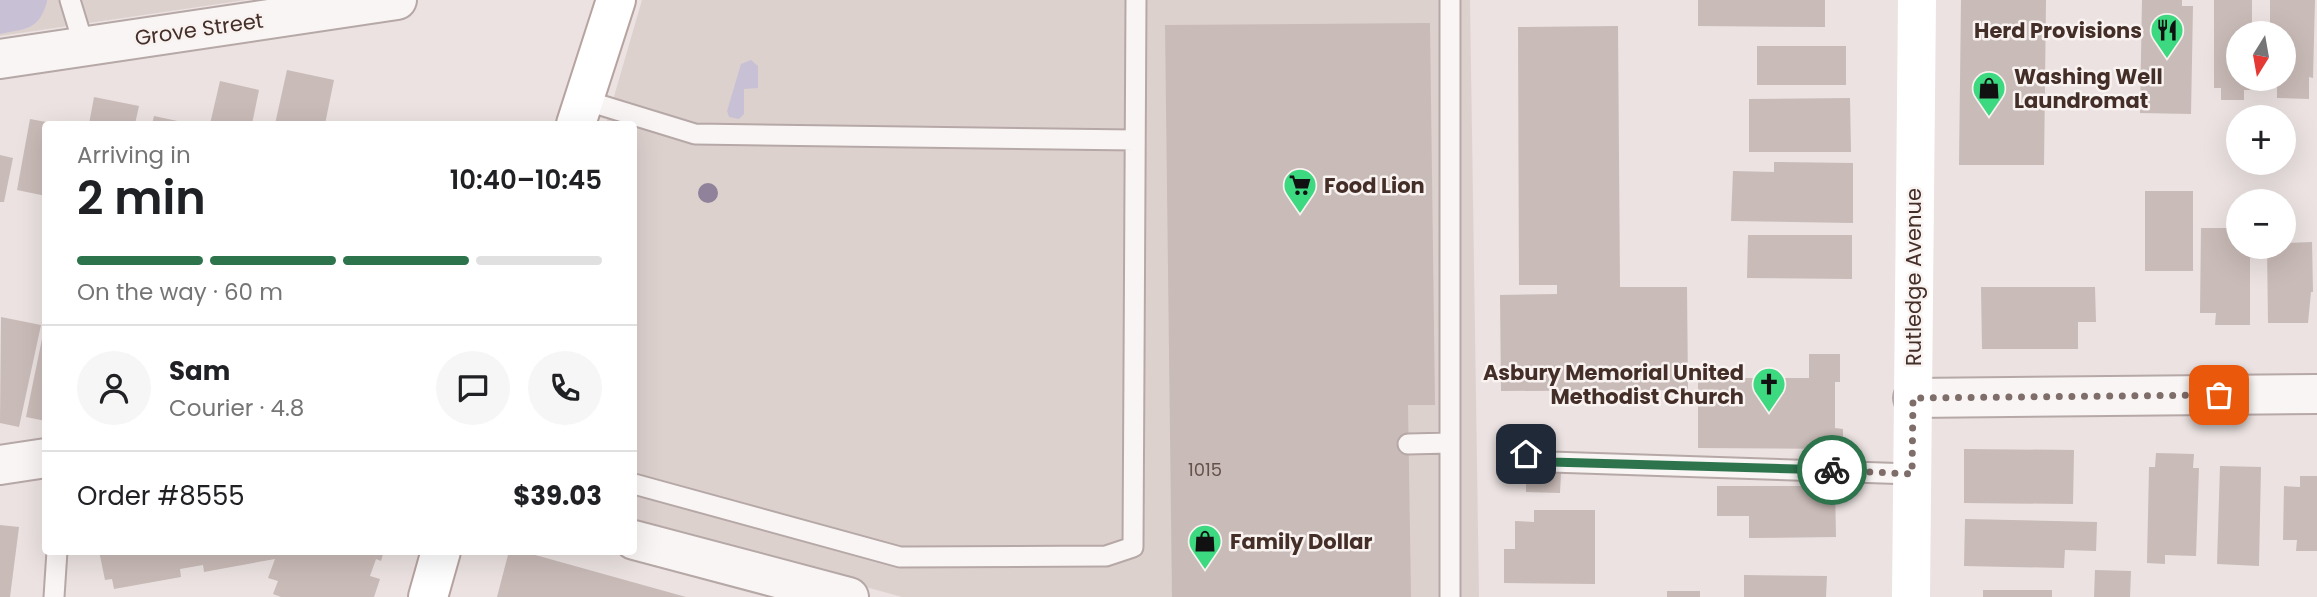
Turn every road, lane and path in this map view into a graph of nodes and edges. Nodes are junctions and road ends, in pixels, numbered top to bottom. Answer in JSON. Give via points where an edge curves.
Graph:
{"nodes":[{"id":1,"x":70,"y":0,"type":"edge"},
{"id":2,"x":397,"y":0,"type":"edge"},
{"id":3,"x":615,"y":0,"type":"edge"},
{"id":4,"x":1136,"y":0,"type":"edge"},
{"id":5,"x":1450,"y":0,"type":"edge"},
{"id":6,"x":1917,"y":0,"type":"edge"},
{"id":7,"x":84,"y":46,"type":"junction"},
{"id":8,"x":0,"y":59,"type":"edge"},
{"id":9,"x":580,"y":112,"type":"edge"},
{"id":10,"x":627,"y":121,"type":"edge"},
{"id":11,"x":637,"y":123,"type":"edge"},
{"id":12,"x":1134,"y":140,"type":"junction"},
{"id":13,"x":2317,"y":394,"type":"edge"},
{"id":14,"x":1913,"y":398,"type":"junction"},
{"id":15,"x":1450,"y":443,"type":"junction"},
{"id":16,"x":1408,"y":444,"type":"dead end"},
{"id":17,"x":1526,"y":454,"type":"dead end"},
{"id":18,"x":42,"y":459,"type":"edge"},
{"id":19,"x":0,"y":465,"type":"edge"},
{"id":20,"x":1912,"y":474,"type":"junction"},
{"id":21,"x":637,"y":485,"type":"edge"},
{"id":22,"x":637,"y":541,"type":"edge"},
{"id":23,"x":57,"y":555,"type":"edge"},
{"id":24,"x":440,"y":555,"type":"edge"},
{"id":25,"x":54,"y":597,"type":"edge"},
{"id":26,"x":428,"y":597,"type":"edge"},
{"id":27,"x":849,"y":597,"type":"edge"},
{"id":28,"x":1450,"y":597,"type":"edge"},
{"id":29,"x":1911,"y":597,"type":"edge"}],
"edges":[{"from":1,"to":7,"type":"lane"},
{"from":2,"to":7,"type":"street","name":"Grove Street"},
{"from":3,"to":9,"type":"main road"},
{"from":4,"to":12,"type":"lane"},
{"from":5,"to":15,"type":"lane"},
{"from":6,"to":14,"type":"main road","name":"Rutledge Avenue"},
{"from":7,"to":8,"type":"street","name":"Grove Street"},
{"from":9,"to":10,"type":"lane"},
{"from":11,"to":12,"type":"lane","via":[[695,134]]},
{"from":12,"to":21,"type":"lane","via":[[1133,547],[1106,556],[901,557]]},
{"from":13,"to":14,"type":"street"},
{"from":14,"to":20,"type":"main road","name":"Rutledge Avenue"},
{"from":15,"to":16,"type":"lane"},
{"from":15,"to":28,"type":"lane"},
{"from":17,"to":20,"type":"lane","via":[[1551,462]]},
{"from":18,"to":19,"type":"street"},
{"from":20,"to":29,"type":"main road","name":"Rutledge Avenue"},
{"from":22,"to":27,"type":"street"},
{"from":23,"to":25,"type":"lane"},
{"from":24,"to":26,"type":"main road"}]}
